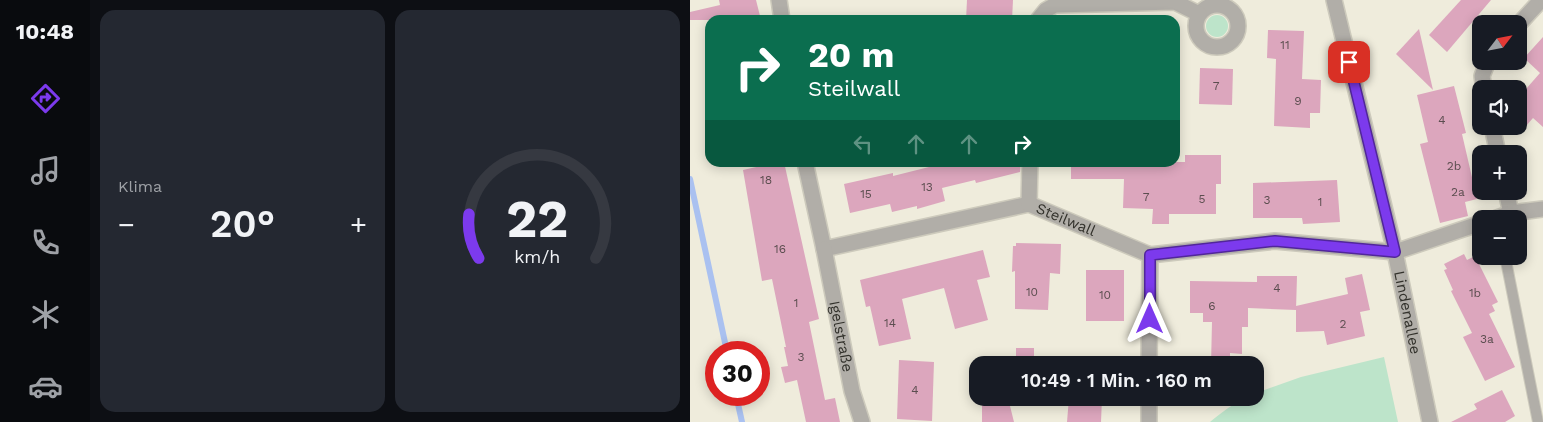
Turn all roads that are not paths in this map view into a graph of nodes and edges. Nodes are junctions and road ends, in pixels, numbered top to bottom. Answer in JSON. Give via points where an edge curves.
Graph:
{"nodes":[{"id":1,"x":779,"y":0,"type":"edge"},
{"id":2,"x":1334,"y":0,"type":"edge"},
{"id":3,"x":1541,"y":0,"type":"edge"},
{"id":4,"x":1199,"y":14,"type":"dead end"},
{"id":5,"x":781,"y":15,"type":"edge"},
{"id":6,"x":1042,"y":15,"type":"edge"},
{"id":7,"x":1527,"y":15,"type":"edge"},
{"id":8,"x":805,"y":167,"type":"edge"},
{"id":9,"x":1030,"y":167,"type":"edge"},
{"id":10,"x":1029,"y":204,"type":"junction"},
{"id":11,"x":1543,"y":209,"type":"edge"},
{"id":12,"x":1527,"y":212,"type":"edge"},
{"id":13,"x":1472,"y":226,"type":"edge"},
{"id":14,"x":824,"y":249,"type":"junction"},
{"id":15,"x":1395,"y":252,"type":"junction"},
{"id":16,"x":1150,"y":255,"type":"junction"},
{"id":17,"x":1507,"y":265,"type":"edge"},
{"id":18,"x":1150,"y":356,"type":"edge"},
{"id":19,"x":1149,"y":406,"type":"edge"},
{"id":20,"x":862,"y":422,"type":"edge"},
{"id":21,"x":1149,"y":422,"type":"edge"},
{"id":22,"x":1430,"y":422,"type":"edge"},
{"id":23,"x":1538,"y":422,"type":"edge"}],
"edges":[{"from":1,"to":5,"type":"street"},
{"from":2,"to":15,"type":"street","name":"Lindenallee"},
{"from":3,"to":7,"type":"street"},
{"from":4,"to":6,"type":"street","via":[[1175,2],[1055,5]]},
{"from":8,"to":14,"type":"street"},
{"from":9,"to":10,"type":"street"},
{"from":10,"to":14,"type":"street","name":"Steilwall"},
{"from":10,"to":16,"type":"street","name":"Steilwall"},
{"from":11,"to":12,"type":"street"},
{"from":13,"to":15,"type":"street"},
{"from":14,"to":20,"type":"street","name":"Igelstraße","via":[[852,391]]},
{"from":15,"to":16,"type":"street","name":"Steilwall","via":[[1275,241]]},
{"from":15,"to":22,"type":"street","name":"Lindenallee"},
{"from":16,"to":18,"type":"street"},
{"from":17,"to":23,"type":"lane"},
{"from":19,"to":21,"type":"street"}]}
